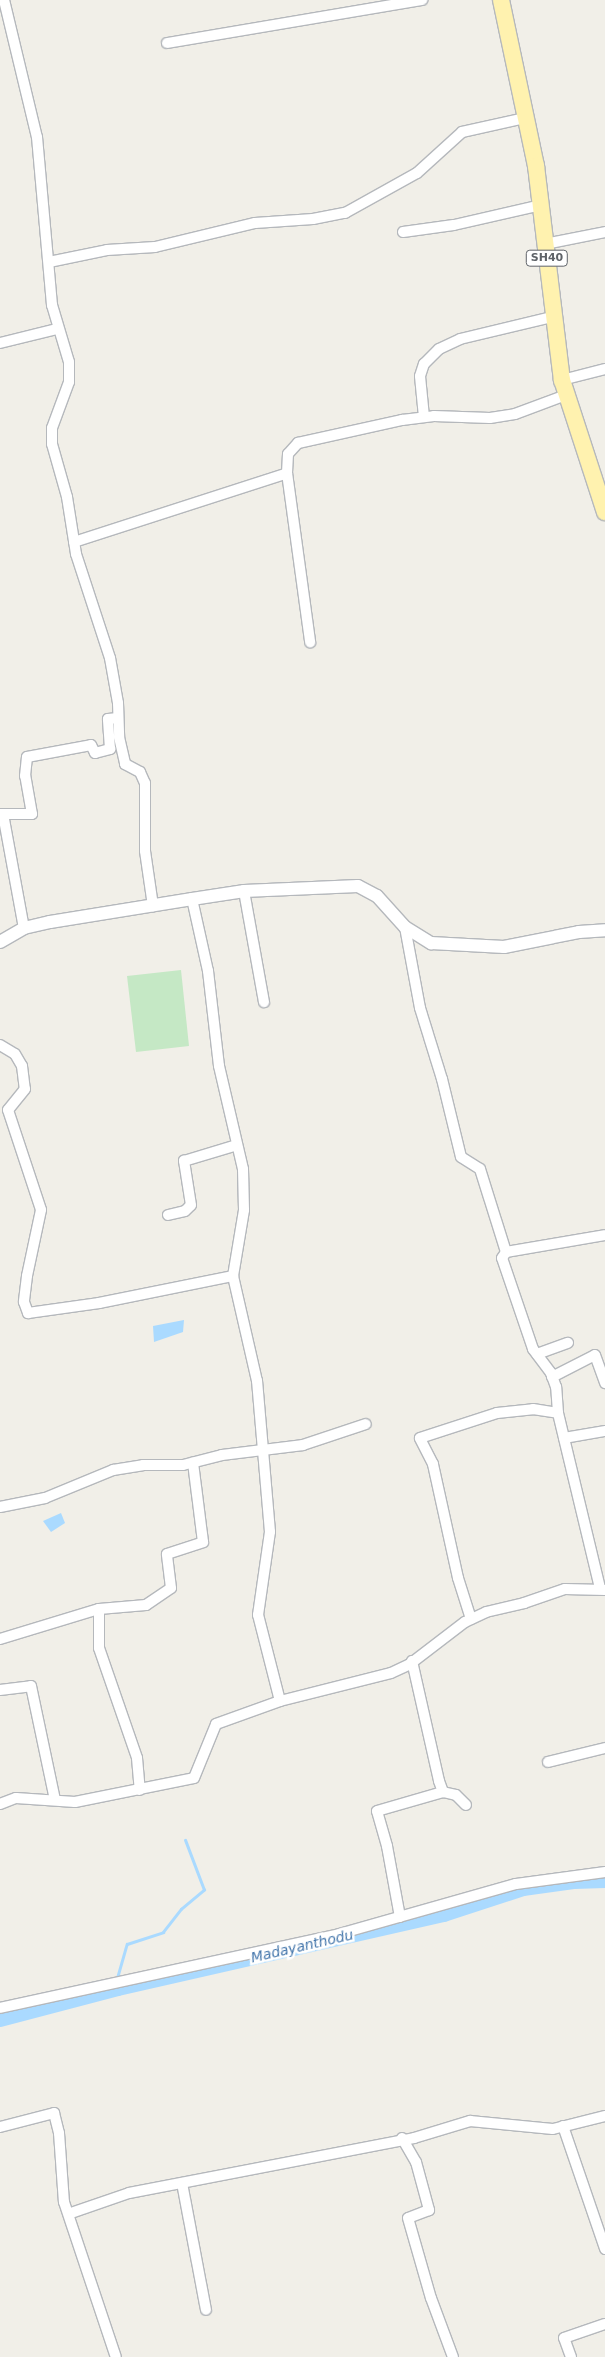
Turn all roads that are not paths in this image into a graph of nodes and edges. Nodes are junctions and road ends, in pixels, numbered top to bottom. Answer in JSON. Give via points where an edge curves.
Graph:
{"nodes":[{"id":1,"x":4,"y":0,"type":"edge"},
{"id":2,"x":422,"y":0,"type":"edge"},
{"id":3,"x":501,"y":0,"type":"edge"},
{"id":4,"x":166,"y":44,"type":"dead end"},
{"id":5,"x":525,"y":118,"type":"junction"},
{"id":6,"x":541,"y":205,"type":"junction"},
{"id":7,"x":403,"y":232,"type":"dead end"},
{"id":8,"x":605,"y":232,"type":"edge"},
{"id":9,"x":545,"y":244,"type":"junction"},
{"id":10,"x":49,"y":262,"type":"junction"},
{"id":11,"x":552,"y":317,"type":"junction"},
{"id":12,"x":57,"y":329,"type":"junction"},
{"id":13,"x":0,"y":343,"type":"edge"},
{"id":14,"x":605,"y":368,"type":"edge"},
{"id":15,"x":564,"y":388,"type":"junction"},
{"id":16,"x":424,"y":417,"type":"junction"},
{"id":17,"x":287,"y":473,"type":"junction"},
{"id":18,"x":605,"y":512,"type":"edge"},
{"id":19,"x":74,"y":542,"type":"junction"},
{"id":20,"x":310,"y":642,"type":"dead end"},
{"id":21,"x":118,"y":718,"type":"junction"},
{"id":22,"x":2,"y":814,"type":"edge"},
{"id":23,"x":244,"y":891,"type":"junction"},
{"id":24,"x":192,"y":899,"type":"junction"},
{"id":25,"x":153,"y":906,"type":"junction"},
{"id":26,"x":405,"y":926,"type":"junction"},
{"id":27,"x":24,"y":928,"type":"junction"},
{"id":28,"x":605,"y":930,"type":"edge"},
{"id":29,"x":0,"y":942,"type":"edge"},
{"id":30,"x":264,"y":1002,"type":"dead end"},
{"id":31,"x":0,"y":1045,"type":"edge"},
{"id":32,"x":237,"y":1145,"type":"junction"},
{"id":33,"x":168,"y":1215,"type":"dead end"},
{"id":34,"x":605,"y":1235,"type":"edge"},
{"id":35,"x":506,"y":1252,"type":"junction"},
{"id":36,"x":233,"y":1276,"type":"junction"},
{"id":37,"x":568,"y":1343,"type":"dead end"},
{"id":38,"x":536,"y":1354,"type":"junction"},
{"id":39,"x":552,"y":1377,"type":"junction"},
{"id":40,"x":605,"y":1383,"type":"edge"},
{"id":41,"x":558,"y":1413,"type":"junction"},
{"id":42,"x":366,"y":1424,"type":"dead end"},
{"id":43,"x":605,"y":1431,"type":"edge"},
{"id":44,"x":564,"y":1438,"type":"junction"},
{"id":45,"x":264,"y":1452,"type":"junction"},
{"id":46,"x":193,"y":1463,"type":"junction"},
{"id":47,"x":0,"y":1507,"type":"edge"},
{"id":48,"x":602,"y":1589,"type":"edge"},
{"id":49,"x":99,"y":1608,"type":"junction"},
{"id":50,"x":471,"y":1619,"type":"junction"},
{"id":51,"x":0,"y":1639,"type":"edge"},
{"id":52,"x":412,"y":1661,"type":"junction"},
{"id":53,"x":0,"y":1690,"type":"edge"},
{"id":54,"x":280,"y":1701,"type":"junction"},
{"id":55,"x":605,"y":1748,"type":"edge"},
{"id":56,"x":548,"y":1762,"type":"dead end"},
{"id":57,"x":140,"y":1790,"type":"junction"},
{"id":58,"x":443,"y":1792,"type":"junction"},
{"id":59,"x":55,"y":1800,"type":"junction"},
{"id":60,"x":0,"y":1804,"type":"edge"},
{"id":61,"x":466,"y":1805,"type":"dead end"},
{"id":62,"x":605,"y":1872,"type":"edge"},
{"id":63,"x":400,"y":1916,"type":"junction"},
{"id":64,"x":0,"y":2008,"type":"edge"},
{"id":65,"x":605,"y":2116,"type":"edge"},
{"id":66,"x":563,"y":2126,"type":"junction"},
{"id":67,"x":0,"y":2127,"type":"edge"},
{"id":68,"x":402,"y":2138,"type":"junction"},
{"id":69,"x":182,"y":2182,"type":"junction"},
{"id":70,"x":71,"y":2213,"type":"junction"},
{"id":71,"x":605,"y":2249,"type":"edge"},
{"id":72,"x":206,"y":2310,"type":"dead end"},
{"id":73,"x":605,"y":2324,"type":"edge"},
{"id":74,"x":116,"y":2357,"type":"edge"},
{"id":75,"x":453,"y":2357,"type":"edge"},
{"id":76,"x":571,"y":2357,"type":"edge"}],
"edges":[{"from":1,"to":10,"type":"street","via":[[37,137]]},
{"from":2,"to":4,"type":"street"},
{"from":3,"to":5,"type":"main road","number":"SH40"},
{"from":5,"to":6,"type":"main road","number":"SH40"},
{"from":5,"to":10,"type":"street","via":[[462,132],[416,173],[345,213],[255,223],[155,247],[107,250]]},
{"from":6,"to":7,"type":"street","via":[[464,223]]},
{"from":6,"to":9,"type":"main road","number":"SH40"},
{"from":8,"to":9,"type":"street"},
{"from":9,"to":11,"type":"main road","number":"SH40"},
{"from":10,"to":12,"type":"street"},
{"from":11,"to":15,"type":"main road","number":"SH40"},
{"from":11,"to":16,"type":"street","via":[[460,339],[439,349],[424,364],[420,376]]},
{"from":12,"to":13,"type":"street"},
{"from":12,"to":19,"type":"street","via":[[68,362],[69,382],[52,428],[52,444],[67,497]]},
{"from":14,"to":15,"type":"street"},
{"from":15,"to":16,"type":"street","via":[[515,414],[490,418]]},
{"from":15,"to":18,"type":"main road","number":"SH40"},
{"from":16,"to":17,"type":"street","via":[[298,443],[288,454]]},
{"from":17,"to":19,"type":"street"},
{"from":17,"to":20,"type":"street"},
{"from":19,"to":21,"type":"street","via":[[110,658]]},
{"from":21,"to":22,"type":"street","via":[[108,719],[110,749],[95,753],[91,745],[28,757],[26,776],[32,814]]},
{"from":21,"to":25,"type":"street","via":[[125,764],[140,772],[144,783],[145,851]]},
{"from":22,"to":27,"type":"street"},
{"from":23,"to":24,"type":"street"},
{"from":23,"to":26,"type":"street","via":[[358,886],[377,896]]},
{"from":23,"to":30,"type":"street"},
{"from":24,"to":25,"type":"street"},
{"from":24,"to":32,"type":"street","via":[[208,970],[219,1066]]},
{"from":25,"to":27,"type":"street"},
{"from":26,"to":28,"type":"street","via":[[431,942],[469,948],[504,948],[579,932]]},
{"from":26,"to":35,"type":"street","via":[[420,1008],[461,1157],[480,1168]]},
{"from":27,"to":29,"type":"street"},
{"from":31,"to":36,"type":"street","via":[[15,1054],[22,1066],[25,1090],[8,1110],[41,1210],[27,1276],[24,1302],[28,1313],[99,1303]]},
{"from":32,"to":33,"type":"street","via":[[184,1161],[191,1205],[185,1211]]},
{"from":32,"to":36,"type":"street","via":[[243,1169],[244,1210]]},
{"from":34,"to":35,"type":"street"},
{"from":35,"to":38,"type":"street","via":[[502,1258]]},
{"from":36,"to":45,"type":"street","via":[[257,1381]]},
{"from":37,"to":38,"type":"street"},
{"from":38,"to":39,"type":"street"},
{"from":39,"to":40,"type":"street","via":[[595,1355]]},
{"from":39,"to":41,"type":"street"},
{"from":41,"to":44,"type":"street"},
{"from":41,"to":50,"type":"street","via":[[533,1409],[497,1413],[420,1438],[433,1464],[458,1578]]},
{"from":42,"to":45,"type":"street","via":[[303,1445]]},
{"from":43,"to":44,"type":"street"},
{"from":44,"to":48,"type":"street"},
{"from":45,"to":46,"type":"street","via":[[222,1455]]},
{"from":45,"to":54,"type":"street","via":[[270,1532],[258,1615]]},
{"from":46,"to":47,"type":"street","via":[[113,1470],[46,1498]]},
{"from":46,"to":49,"type":"street","via":[[203,1542],[167,1554],[171,1588],[146,1605]]},
{"from":48,"to":50,"type":"street","via":[[566,1588]]},
{"from":49,"to":51,"type":"street"},
{"from":49,"to":57,"type":"street","via":[[98,1648],[137,1758]]},
{"from":50,"to":52,"type":"street"},
{"from":52,"to":54,"type":"street","via":[[391,1673]]},
{"from":52,"to":58,"type":"street"},
{"from":53,"to":59,"type":"street","via":[[31,1686]]},
{"from":54,"to":57,"type":"street","via":[[216,1724],[194,1778]]},
{"from":55,"to":56,"type":"street"},
{"from":57,"to":59,"type":"street","via":[[75,1802]]},
{"from":58,"to":61,"type":"street","via":[[456,1795]]},
{"from":58,"to":63,"type":"street","via":[[377,1811],[388,1846]]},
{"from":59,"to":60,"type":"street","via":[[16,1798]]},
{"from":62,"to":63,"type":"street","via":[[516,1884]]},
{"from":63,"to":64,"type":"street","via":[[339,1934]]},
{"from":65,"to":66,"type":"street"},
{"from":66,"to":68,"type":"street","via":[[535,2128],[496,2121],[470,2121],[414,2138]]},
{"from":66,"to":71,"type":"street"},
{"from":67,"to":70,"type":"street","via":[[54,2113],[59,2133],[64,2202]]},
{"from":68,"to":69,"type":"street"},
{"from":68,"to":75,"type":"street","via":[[416,2162],[429,2210],[408,2218],[431,2298]]},
{"from":69,"to":70,"type":"street","via":[[128,2193]]},
{"from":69,"to":72,"type":"street"},
{"from":70,"to":74,"type":"street","via":[[71,2222]]},
{"from":73,"to":76,"type":"street","via":[[564,2338]]}]}
